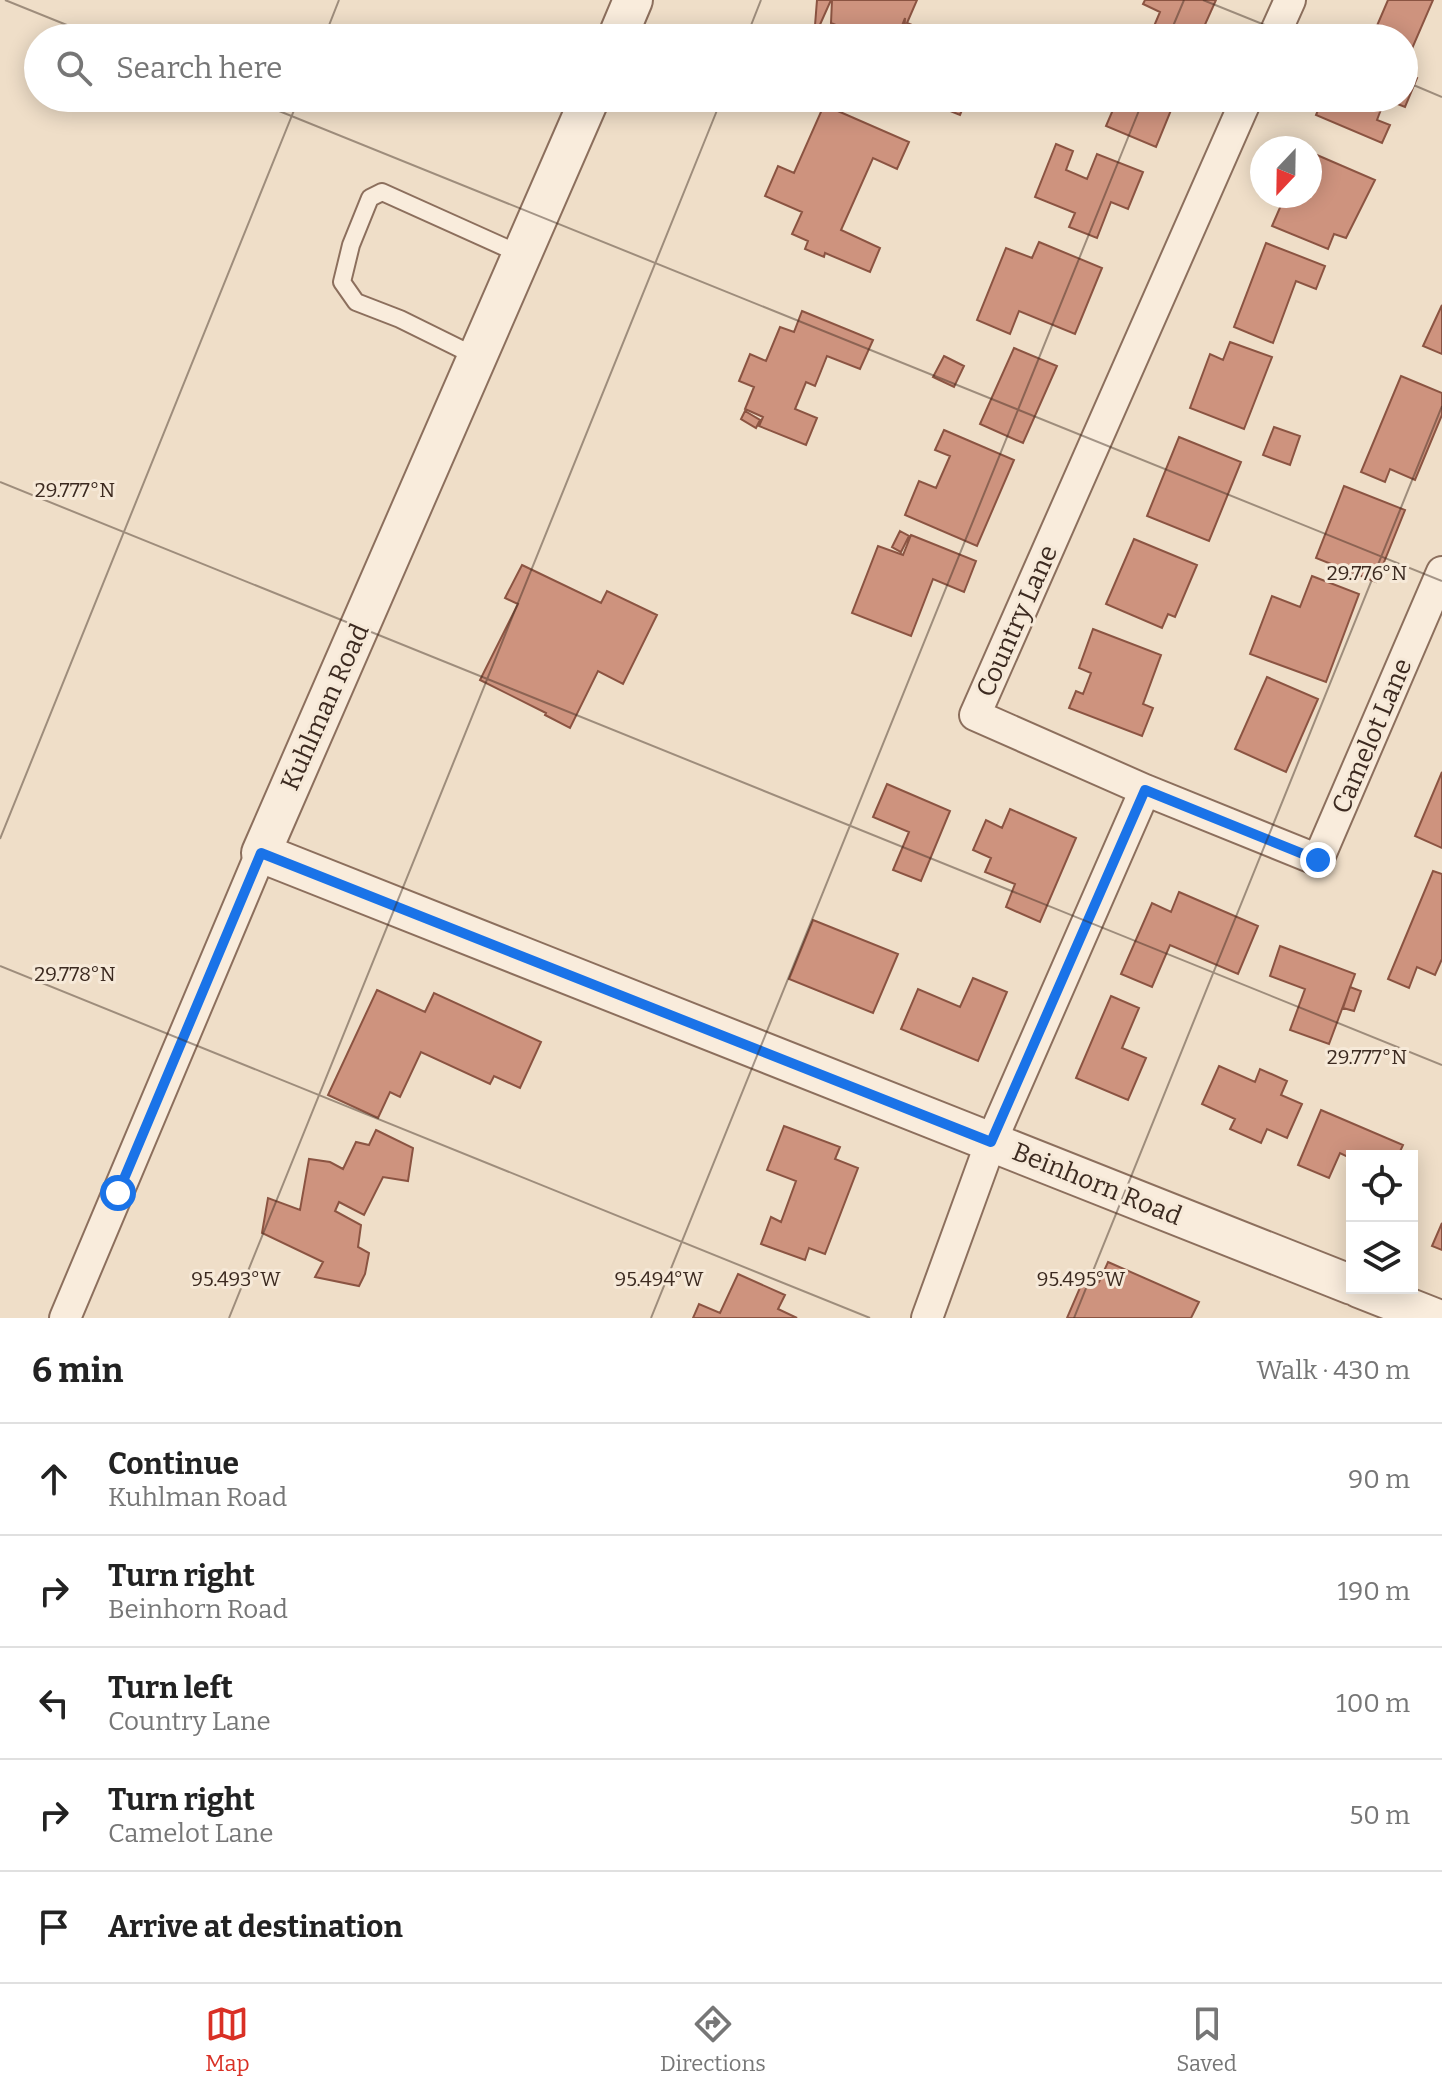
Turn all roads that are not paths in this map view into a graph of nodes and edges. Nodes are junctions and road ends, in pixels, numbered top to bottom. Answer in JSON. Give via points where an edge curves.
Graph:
{"nodes":[{"id":1,"x":633,"y":0,"type":"edge"},
{"id":2,"x":1290,"y":0,"type":"edge"},
{"id":3,"x":623,"y":24,"type":"edge"},
{"id":4,"x":1279,"y":24,"type":"edge"},
{"id":5,"x":584,"y":112,"type":"edge"},
{"id":6,"x":1241,"y":112,"type":"edge"},
{"id":7,"x":522,"y":255,"type":"junction"},
{"id":8,"x":477,"y":357,"type":"junction"},
{"id":9,"x":1442,"y":572,"type":"edge"},
{"id":10,"x":1145,"y":790,"type":"junction"},
{"id":11,"x":261,"y":853,"type":"junction"},
{"id":12,"x":991,"y":1142,"type":"junction"},
{"id":13,"x":1346,"y":1283,"type":"edge"},
{"id":14,"x":1374,"y":1294,"type":"edge"},
{"id":15,"x":65,"y":1318,"type":"edge"},
{"id":16,"x":927,"y":1318,"type":"edge"},
{"id":17,"x":1435,"y":1318,"type":"edge"}],
"edges":[{"from":1,"to":3,"type":"street"},
{"from":2,"to":4,"type":"street"},
{"from":5,"to":7,"type":"street","name":"Kuhlman Road"},
{"from":6,"to":10,"type":"street","name":"Country Lane","via":[[975,715]]},
{"from":7,"to":8,"type":"street","name":"Kuhlman Road"},
{"from":7,"to":8,"type":"lane","via":[[382,192],[370,198],[342,282],[356,302]]},
{"from":8,"to":11,"type":"street","name":"Kuhlman Road"},
{"from":9,"to":10,"type":"street","name":"Camelot Lane","via":[[1318,860]]},
{"from":10,"to":12,"type":"street"},
{"from":11,"to":12,"type":"street","name":"Beinhorn Road"},
{"from":11,"to":15,"type":"street","name":"Kuhlman Road"},
{"from":12,"to":13,"type":"street","name":"Beinhorn Road"},
{"from":12,"to":16,"type":"street"},
{"from":14,"to":17,"type":"street"}]}
